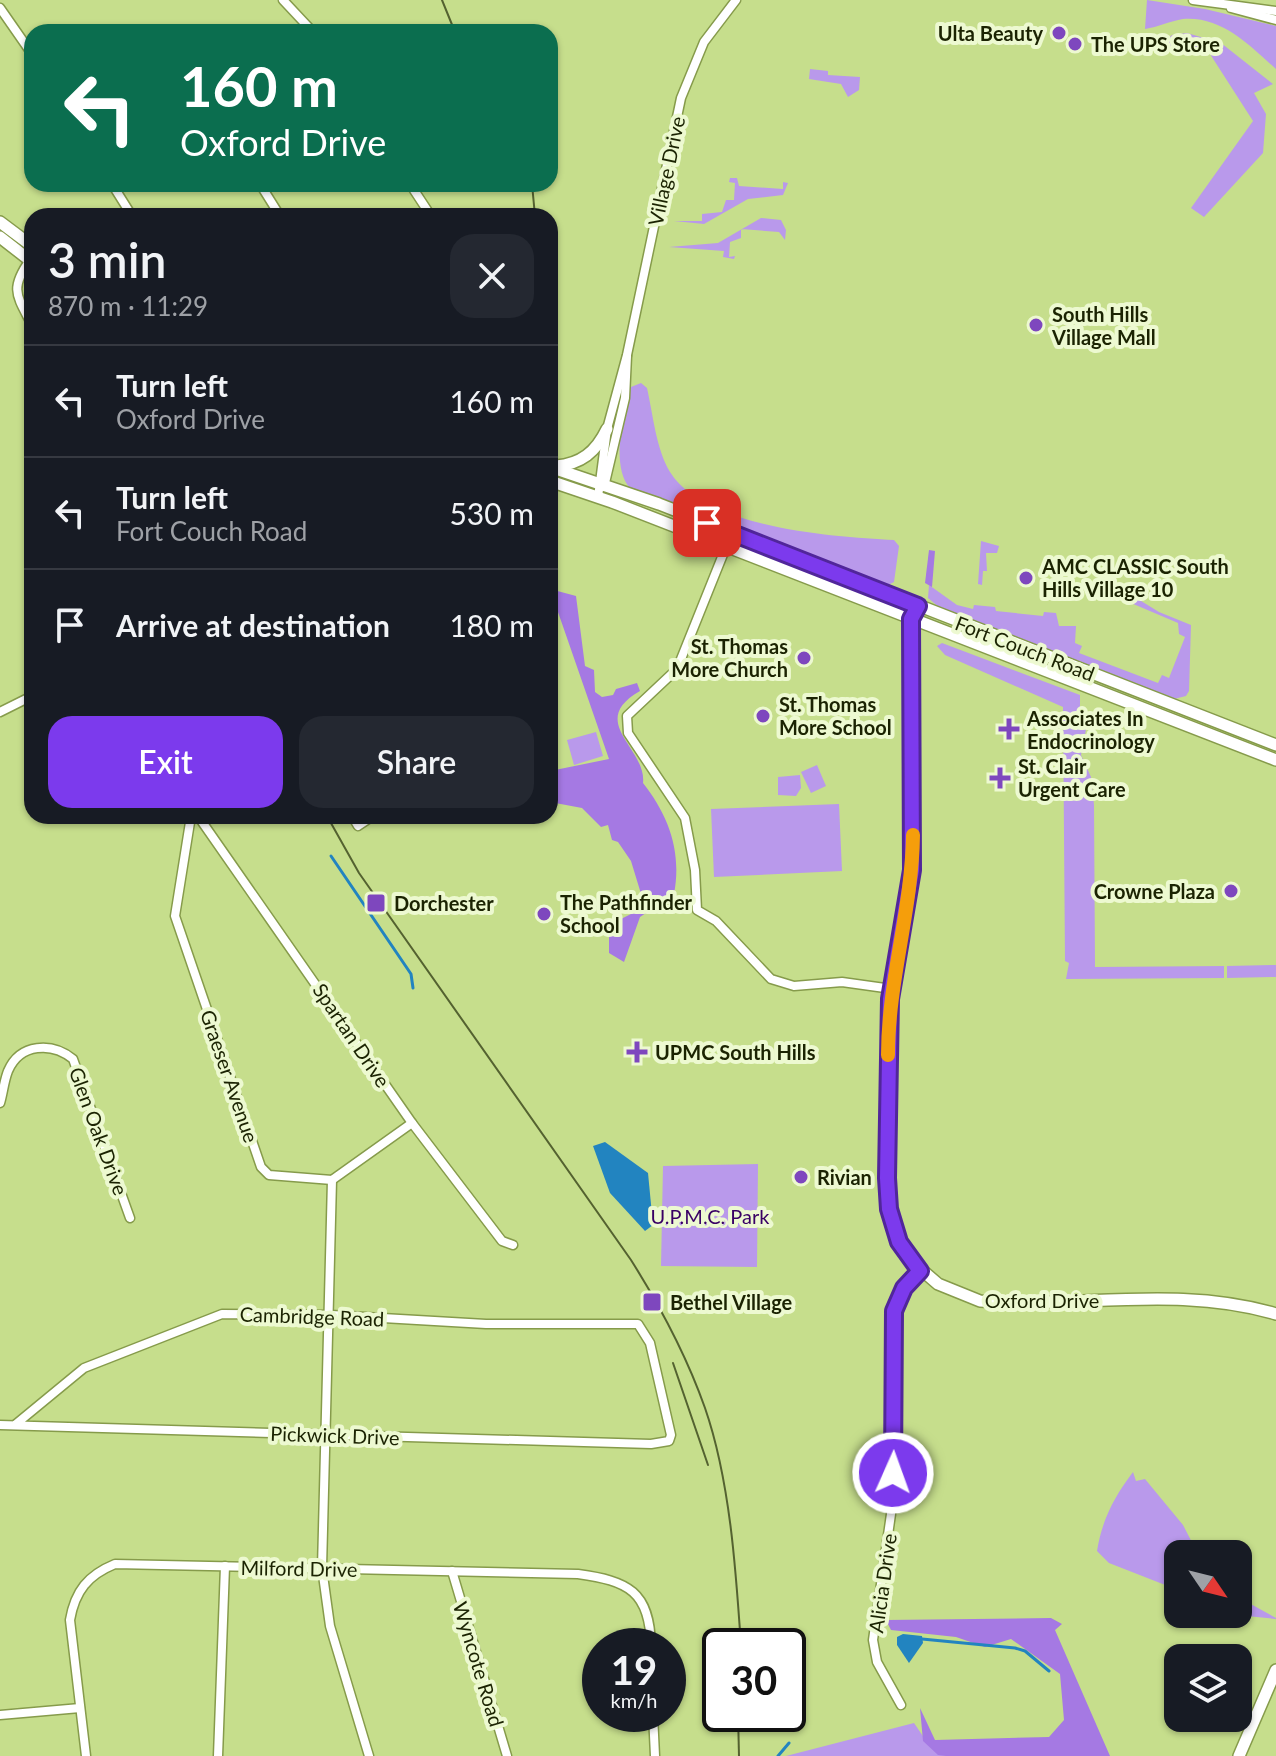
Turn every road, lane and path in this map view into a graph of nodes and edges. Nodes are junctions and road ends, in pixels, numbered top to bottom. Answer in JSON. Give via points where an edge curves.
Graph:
{"nodes":[{"id":1,"x":283,"y":0,"type":"edge"},
{"id":2,"x":736,"y":0,"type":"edge"},
{"id":3,"x":1193,"y":0,"type":"edge"},
{"id":4,"x":1227,"y":6,"type":"junction"},
{"id":5,"x":0,"y":8,"type":"edge"},
{"id":6,"x":1276,"y":11,"type":"edge"},
{"id":7,"x":1276,"y":20,"type":"edge"},
{"id":8,"x":306,"y":24,"type":"edge"},
{"id":9,"x":24,"y":42,"type":"edge"},
{"id":10,"x":0,"y":222,"type":"edge"},
{"id":11,"x":0,"y":237,"type":"edge"},
{"id":12,"x":24,"y":240,"type":"edge"},
{"id":13,"x":24,"y":256,"type":"edge"},
{"id":14,"x":24,"y":270,"type":"edge"},
{"id":15,"x":24,"y":307,"type":"edge"},
{"id":16,"x":627,"y":355,"type":"junction"},
{"id":17,"x":607,"y":429,"type":"junction"},
{"id":18,"x":558,"y":465,"type":"edge"},
{"id":19,"x":558,"y":469,"type":"edge"},
{"id":20,"x":602,"y":483,"type":"junction"},
{"id":21,"x":558,"y":484,"type":"edge"},
{"id":22,"x":598,"y":497,"type":"junction"},
{"id":23,"x":726,"y":547,"type":"junction"},
{"id":24,"x":906,"y":601,"type":"junction"},
{"id":25,"x":918,"y":606,"type":"junction"},
{"id":26,"x":911,"y":619,"type":"junction"},
{"id":27,"x":24,"y":700,"type":"edge"},
{"id":28,"x":0,"y":712,"type":"edge"},
{"id":29,"x":1276,"y":745,"type":"edge"},
{"id":30,"x":1276,"y":760,"type":"edge"},
{"id":31,"x":190,"y":824,"type":"edge"},
{"id":32,"x":204,"y":824,"type":"edge"},
{"id":33,"x":892,"y":989,"type":"junction"},
{"id":34,"x":0,"y":1103,"type":"edge"},
{"id":35,"x":412,"y":1123,"type":"junction"},
{"id":36,"x":332,"y":1180,"type":"junction"},
{"id":37,"x":130,"y":1218,"type":"dead end"},
{"id":38,"x":513,"y":1245,"type":"dead end"},
{"id":39,"x":920,"y":1271,"type":"junction"},
{"id":40,"x":1276,"y":1314,"type":"edge"},
{"id":41,"x":331,"y":1315,"type":"junction"},
{"id":42,"x":16,"y":1424,"type":"junction"},
{"id":43,"x":0,"y":1425,"type":"edge"},
{"id":44,"x":328,"y":1435,"type":"junction"},
{"id":45,"x":669,"y":1441,"type":"joint"},
{"id":46,"x":225,"y":1566,"type":"junction"},
{"id":47,"x":322,"y":1568,"type":"junction"},
{"id":48,"x":452,"y":1571,"type":"junction"},
{"id":49,"x":648,"y":1628,"type":"edge"},
{"id":50,"x":1276,"y":1670,"type":"edge"},
{"id":51,"x":901,"y":1705,"type":"dead end"},
{"id":52,"x":80,"y":1708,"type":"junction"},
{"id":53,"x":0,"y":1715,"type":"edge"},
{"id":54,"x":654,"y":1732,"type":"edge"},
{"id":55,"x":86,"y":1756,"type":"edge"},
{"id":56,"x":218,"y":1756,"type":"edge"},
{"id":57,"x":369,"y":1756,"type":"edge"},
{"id":58,"x":507,"y":1756,"type":"edge"},
{"id":59,"x":655,"y":1756,"type":"edge"},
{"id":60,"x":1239,"y":1756,"type":"edge"}],
"edges":[{"from":1,"to":8,"type":"street"},
{"from":2,"to":16,"type":"street","name":"Village Drive","via":[[690,70]]},
{"from":3,"to":4,"type":"street"},
{"from":4,"to":6,"type":"street"},
{"from":4,"to":7,"type":"street"},
{"from":5,"to":9,"type":"street"},
{"from":10,"to":12,"type":"street"},
{"from":11,"to":13,"type":"street"},
{"from":14,"to":15,"type":"street","via":[[16,289]]},
{"from":16,"to":17,"type":"street","name":"Village Drive"},
{"from":16,"to":20,"type":"street","name":"Village Drive","via":[[625,398]]},
{"from":17,"to":18,"type":"street","via":[[586,456]]},
{"from":17,"to":20,"type":"street","name":"Village Drive"},
{"from":19,"to":20,"type":"street","name":"Fort Couch Road"},
{"from":20,"to":22,"type":"street","name":"Village Drive"},
{"from":20,"to":24,"type":"street","name":"Fort Couch Road"},
{"from":21,"to":22,"type":"street","name":"Fort Couch Road"},
{"from":22,"to":23,"type":"street","name":"Fort Couch Road"},
{"from":23,"to":26,"type":"street","name":"Fort Couch Road"},
{"from":23,"to":33,"type":"street","via":[[677,669],[627,716],[628,733],[685,818],[697,910],[716,921],[771,979],[794,986],[842,982]]},
{"from":24,"to":25,"type":"street","name":"Fort Couch Road"},
{"from":24,"to":26,"type":"street","name":"Oxford Drive"},
{"from":25,"to":26,"type":"street"},
{"from":25,"to":29,"type":"street","name":"Fort Couch Road"},
{"from":26,"to":30,"type":"street","name":"Fort Couch Road"},
{"from":26,"to":33,"type":"street","name":"Oxford Drive","via":[[912,870]]},
{"from":27,"to":28,"type":"street"},
{"from":31,"to":36,"type":"street","name":"Graeser Avenue","via":[[175,916],[261,1167],[269,1175]]},
{"from":32,"to":35,"type":"street","name":"Spartan Drive"},
{"from":33,"to":39,"type":"street","name":"Oxford Drive","via":[[887,1194],[899,1242]]},
{"from":34,"to":37,"type":"street","name":"Glen Oak Drive","via":[[7,1072],[24,1052],[51,1047],[73,1059]]},
{"from":35,"to":36,"type":"street"},
{"from":35,"to":38,"type":"street","name":"Spartan Drive","via":[[502,1241]]},
{"from":36,"to":41,"type":"street"},
{"from":39,"to":40,"type":"street","name":"Oxford Drive","via":[[951,1292],[980,1301],[1190,1300]]},
{"from":39,"to":51,"type":"street","name":"Alicia Drive","via":[[904,1288],[894,1311],[893,1490],[874,1631],[877,1662]]},
{"from":41,"to":42,"type":"street","name":"Cambridge Road","via":[[222,1314],[84,1368]]},
{"from":41,"to":44,"type":"street"},
{"from":41,"to":45,"type":"street","name":"Cambridge Road","via":[[486,1324],[638,1324],[650,1343]]},
{"from":42,"to":43,"type":"street","name":"Pickwick Drive"},
{"from":42,"to":44,"type":"street","name":"Pickwick Drive"},
{"from":44,"to":45,"type":"street","name":"Pickwick Drive"},
{"from":44,"to":47,"type":"street"},
{"from":46,"to":47,"type":"street","name":"Milford Drive"},
{"from":46,"to":52,"type":"street","name":"Milford Drive","via":[[130,1561],[86,1580],[70,1620]]},
{"from":46,"to":56,"type":"street"},
{"from":47,"to":48,"type":"street","name":"Milford Drive"},
{"from":47,"to":57,"type":"street","via":[[330,1626]]},
{"from":48,"to":49,"type":"street","name":"Milford Drive","via":[[611,1579],[642,1599]]},
{"from":48,"to":58,"type":"street","name":"Wyncote Road"},
{"from":50,"to":60,"type":"street"},
{"from":52,"to":53,"type":"street"},
{"from":52,"to":55,"type":"street","name":"Milford Drive"},
{"from":54,"to":59,"type":"street"}]}
